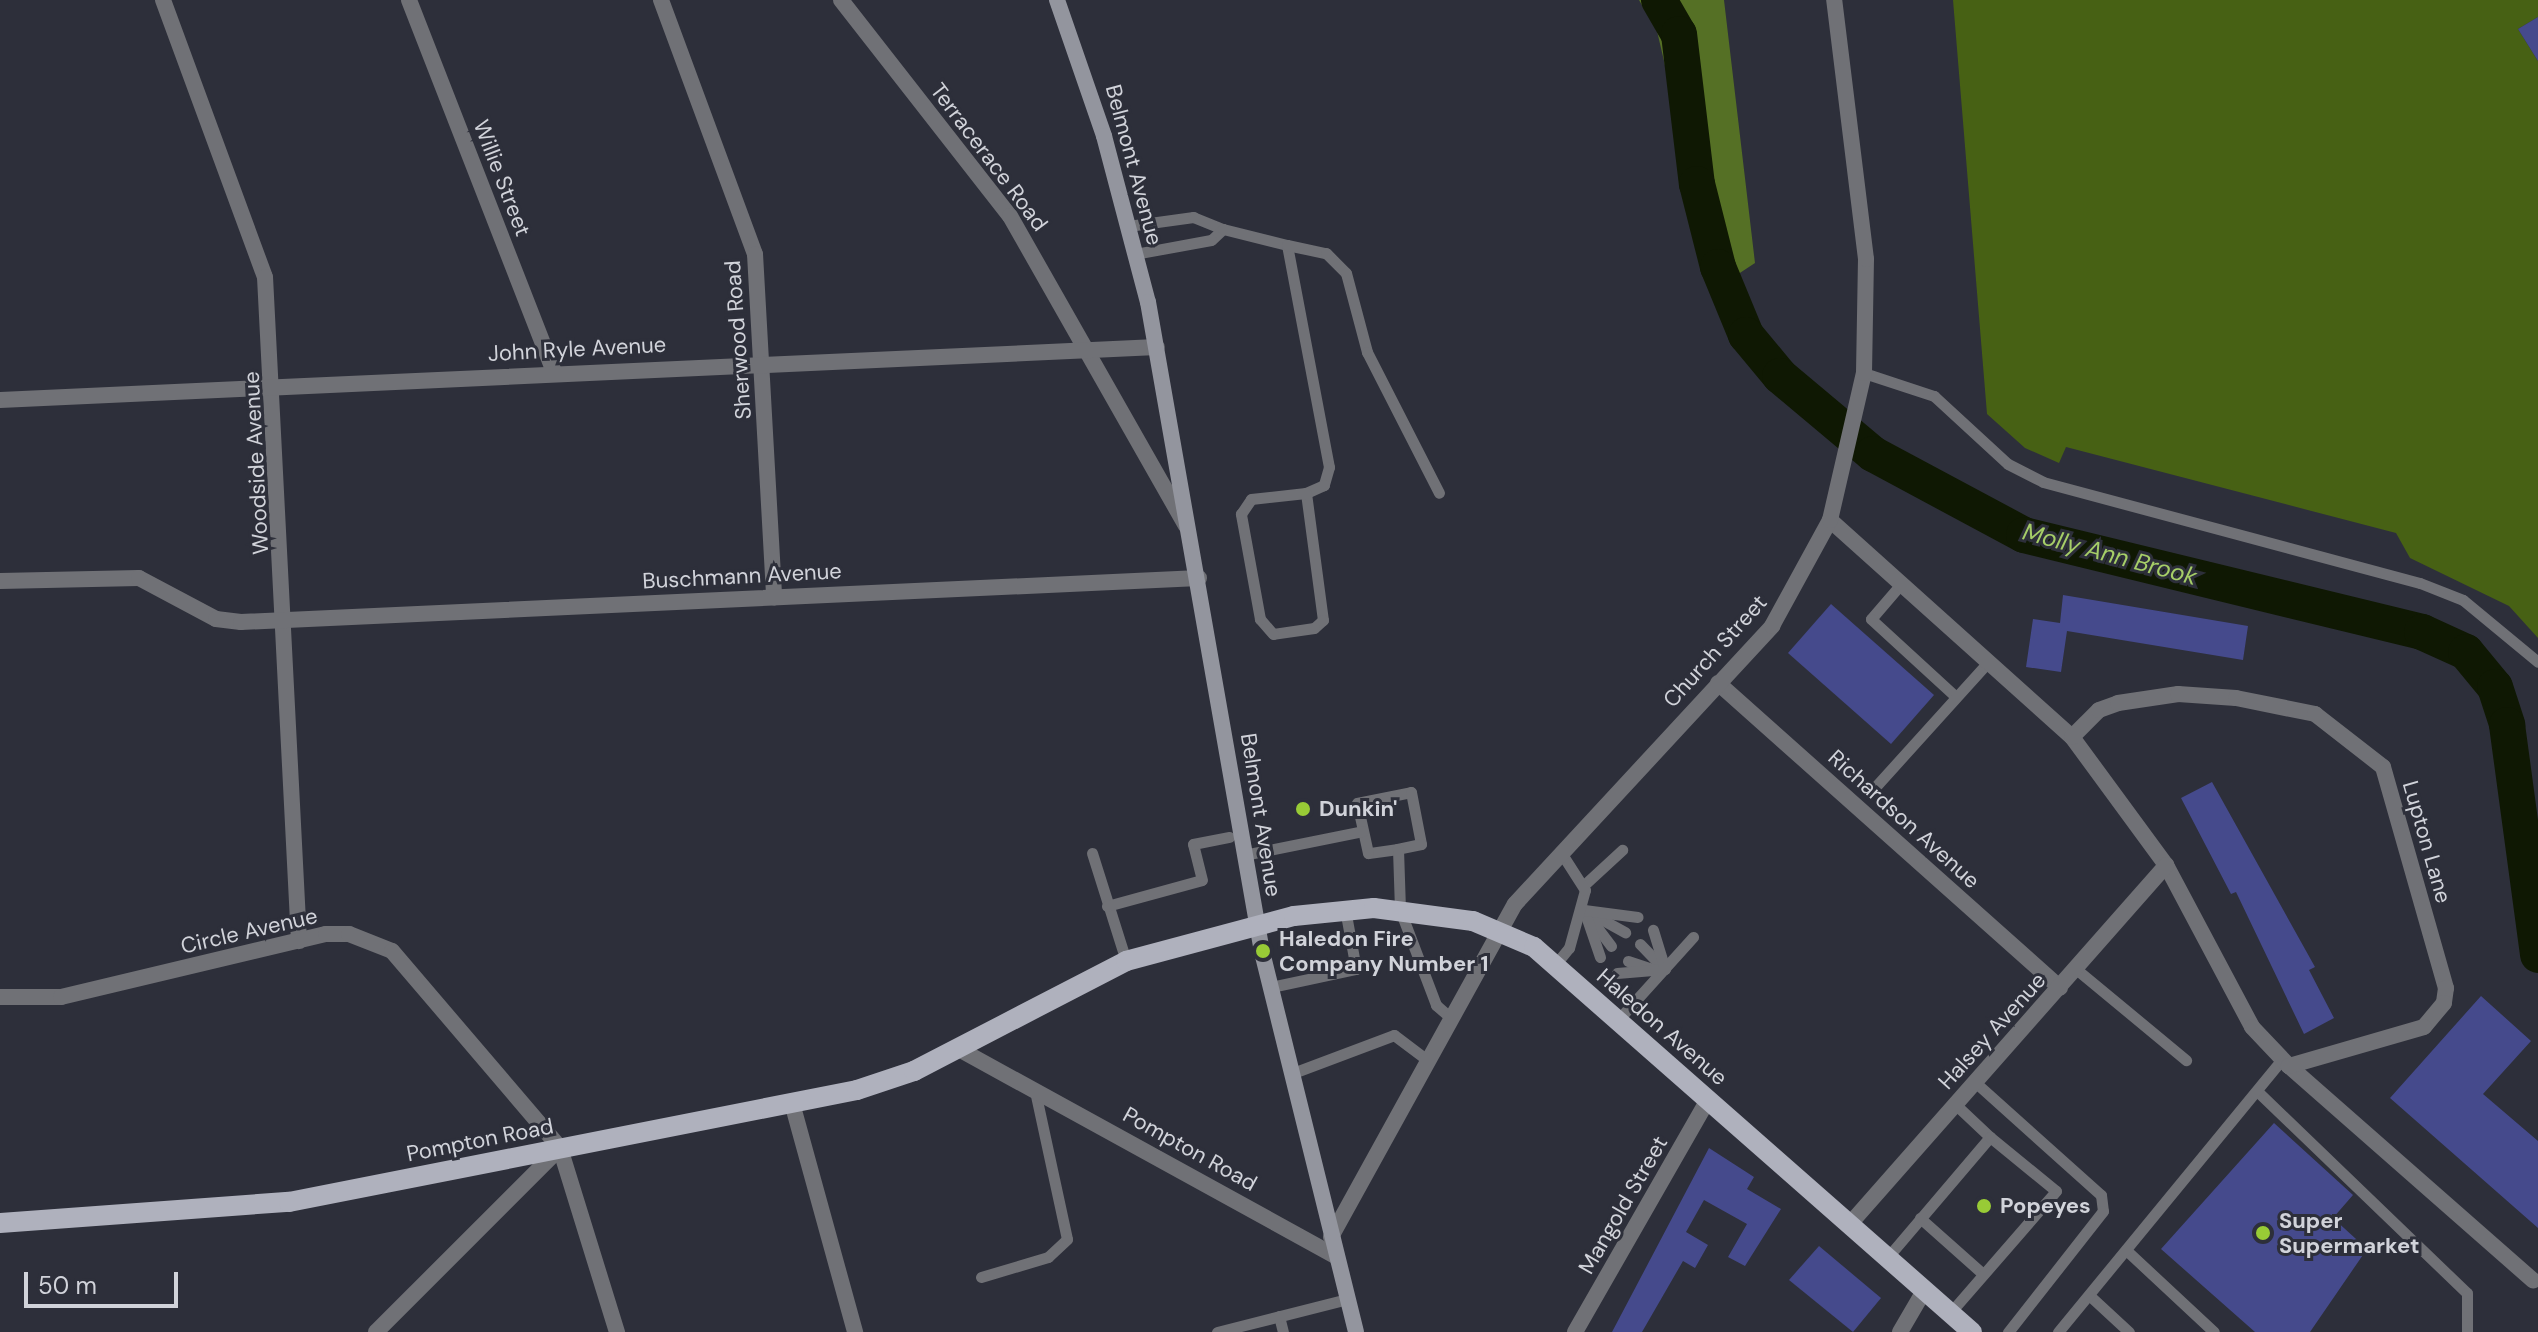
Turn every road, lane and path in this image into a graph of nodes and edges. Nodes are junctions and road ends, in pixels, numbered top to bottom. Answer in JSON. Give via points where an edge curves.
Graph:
{"nodes":[{"id":1,"x":163,"y":0,"type":"edge"},
{"id":2,"x":409,"y":0,"type":"edge"},
{"id":3,"x":661,"y":0,"type":"edge"},
{"id":4,"x":841,"y":0,"type":"edge"},
{"id":5,"x":1057,"y":0,"type":"edge"},
{"id":6,"x":1834,"y":0,"type":"edge"},
{"id":7,"x":1128,"y":226,"type":"junction"},
{"id":8,"x":1223,"y":229,"type":"junction"},
{"id":9,"x":1287,"y":245,"type":"junction"},
{"id":10,"x":1135,"y":254,"type":"junction"},
{"id":11,"x":1157,"y":347,"type":"junction"},
{"id":12,"x":1086,"y":350,"type":"junction"},
{"id":13,"x":764,"y":363,"type":"junction"},
{"id":14,"x":554,"y":372,"type":"junction"},
{"id":15,"x":1864,"y":373,"type":"junction"},
{"id":16,"x":273,"y":386,"type":"junction"},
{"id":17,"x":0,"y":400,"type":"edge"},
{"id":18,"x":1306,"y":493,"type":"junction"},
{"id":19,"x":1439,"y":493,"type":"dead end"},
{"id":20,"x":1830,"y":520,"type":"junction"},
{"id":21,"x":1191,"y":535,"type":"junction"},
{"id":22,"x":1199,"y":578,"type":"junction"},
{"id":23,"x":0,"y":581,"type":"edge"},
{"id":24,"x":1901,"y":584,"type":"junction"},
{"id":25,"x":774,"y":597,"type":"junction"},
{"id":26,"x":286,"y":619,"type":"junction"},
{"id":27,"x":1988,"y":662,"type":"junction"},
{"id":28,"x":2538,"y":662,"type":"edge"},
{"id":29,"x":1718,"y":683,"type":"junction"},
{"id":30,"x":1956,"y":697,"type":"junction"},
{"id":31,"x":2072,"y":737,"type":"junction"},
{"id":32,"x":1877,"y":785,"type":"dead end"},
{"id":33,"x":1363,"y":831,"type":"junction"},
{"id":34,"x":1234,"y":836,"type":"junction"},
{"id":35,"x":1398,"y":849,"type":"junction"},
{"id":36,"x":1622,"y":850,"type":"dead end"},
{"id":37,"x":1560,"y":851,"type":"junction"},
{"id":38,"x":1092,"y":853,"type":"dead end"},
{"id":39,"x":1244,"y":855,"type":"junction"},
{"id":40,"x":2166,"y":865,"type":"junction"},
{"id":41,"x":1584,"y":885,"type":"junction"},
{"id":42,"x":1107,"y":906,"type":"junction"},
{"id":43,"x":1345,"y":909,"type":"junction"},
{"id":44,"x":1400,"y":910,"type":"junction"},
{"id":45,"x":1584,"y":910,"type":"junction"},
{"id":46,"x":1638,"y":917,"type":"dead end"},
{"id":47,"x":1256,"y":924,"type":"junction"},
{"id":48,"x":1500,"y":929,"type":"junction"},
{"id":49,"x":1653,"y":930,"type":"dead end"},
{"id":50,"x":1625,"y":932,"type":"dead end"},
{"id":51,"x":1693,"y":937,"type":"dead end"},
{"id":52,"x":299,"y":941,"type":"junction"},
{"id":53,"x":1640,"y":944,"type":"dead end"},
{"id":54,"x":1611,"y":946,"type":"dead end"},
{"id":55,"x":1600,"y":957,"type":"dead end"},
{"id":56,"x":1126,"y":961,"type":"junction"},
{"id":57,"x":1628,"y":961,"type":"dead end"},
{"id":58,"x":1555,"y":965,"type":"junction"},
{"id":59,"x":1665,"y":969,"type":"junction"},
{"id":60,"x":2076,"y":969,"type":"junction"},
{"id":61,"x":1617,"y":973,"type":"dead end"},
{"id":62,"x":1271,"y":987,"type":"junction"},
{"id":63,"x":2060,"y":988,"type":"junction"},
{"id":64,"x":0,"y":997,"type":"edge"},
{"id":65,"x":1450,"y":1017,"type":"junction"},
{"id":66,"x":1618,"y":1020,"type":"junction"},
{"id":67,"x":957,"y":1048,"type":"junction"},
{"id":68,"x":1427,"y":1060,"type":"junction"},
{"id":69,"x":2186,"y":1060,"type":"dead end"},
{"id":70,"x":2285,"y":1062,"type":"junction"},
{"id":71,"x":1293,"y":1073,"type":"junction"},
{"id":72,"x":1976,"y":1083,"type":"junction"},
{"id":73,"x":1029,"y":1088,"type":"junction"},
{"id":74,"x":2257,"y":1091,"type":"junction"},
{"id":75,"x":1708,"y":1100,"type":"junction"},
{"id":76,"x":792,"y":1103,"type":"junction"},
{"id":77,"x":1956,"y":1105,"type":"junction"},
{"id":78,"x":1990,"y":1137,"type":"junction"},
{"id":79,"x":560,"y":1148,"type":"junction"},
{"id":80,"x":1920,"y":1218,"type":"junction"},
{"id":81,"x":0,"y":1223,"type":"edge"},
{"id":82,"x":1849,"y":1225,"type":"junction"},
{"id":83,"x":1331,"y":1237,"type":"junction"},
{"id":84,"x":2126,"y":1250,"type":"junction"},
{"id":85,"x":1335,"y":1256,"type":"junction"},
{"id":86,"x":1887,"y":1258,"type":"junction"},
{"id":87,"x":1983,"y":1274,"type":"junction"},
{"id":88,"x":981,"y":1277,"type":"dead end"},
{"id":89,"x":2533,"y":1280,"type":"dead end"},
{"id":90,"x":1924,"y":1291,"type":"junction"},
{"id":91,"x":2090,"y":1296,"type":"junction"},
{"id":92,"x":1347,"y":1299,"type":"junction"},
{"id":93,"x":1950,"y":1313,"type":"junction"},
{"id":94,"x":1279,"y":1316,"type":"junction"},
{"id":95,"x":376,"y":1332,"type":"edge"},
{"id":96,"x":617,"y":1332,"type":"edge"},
{"id":97,"x":855,"y":1332,"type":"edge"},
{"id":98,"x":1217,"y":1332,"type":"edge"},
{"id":99,"x":1283,"y":1332,"type":"edge"},
{"id":100,"x":1356,"y":1332,"type":"edge"},
{"id":101,"x":1575,"y":1332,"type":"edge"},
{"id":102,"x":1900,"y":1332,"type":"edge"},
{"id":103,"x":1972,"y":1332,"type":"edge"},
{"id":104,"x":2008,"y":1332,"type":"edge"},
{"id":105,"x":2058,"y":1332,"type":"edge"},
{"id":106,"x":2129,"y":1332,"type":"edge"},
{"id":107,"x":2214,"y":1332,"type":"edge"},
{"id":108,"x":2467,"y":1332,"type":"edge"}],
"edges":[{"from":1,"to":16,"type":"street","name":"Woodside Avenue","via":[[265,277]]},
{"from":2,"to":14,"type":"street","name":"Willie Street"},
{"from":3,"to":13,"type":"street","name":"Sherwood Road","via":[[750,234]]},
{"from":4,"to":12,"type":"street","name":"Terracerace Road","via":[[1010,216]]},
{"from":5,"to":7,"type":"main road","name":"Belmont Avenue"},
{"from":6,"to":15,"type":"street","name":"Church Street","via":[[1866,259]]},
{"from":7,"to":8,"type":"lane","via":[[1193,217]]},
{"from":7,"to":10,"type":"main road","name":"Belmont Avenue"},
{"from":8,"to":9,"type":"lane"},
{"from":8,"to":10,"type":"lane","via":[[1211,240]]},
{"from":9,"to":18,"type":"lane","via":[[1329,467],[1324,485]]},
{"from":9,"to":19,"type":"lane","via":[[1326,253],[1346,273],[1367,352]]},
{"from":10,"to":11,"type":"main road","name":"Belmont Avenue"},
{"from":11,"to":12,"type":"street","name":"John Ryle Avenue"},
{"from":11,"to":21,"type":"main road","name":"Belmont Avenue"},
{"from":12,"to":13,"type":"street","name":"John Ryle Avenue"},
{"from":12,"to":21,"type":"street","name":"Belmont Avenue"},
{"from":13,"to":14,"type":"street","name":"John Ryle Avenue"},
{"from":13,"to":25,"type":"street","name":"Sherwood Road"},
{"from":14,"to":16,"type":"street","name":"John Ryle Avenue"},
{"from":15,"to":20,"type":"street","name":"Church Street"},
{"from":15,"to":28,"type":"lane","via":[[1934,396],[2008,464],[2043,482],[2420,583],[2463,600]]},
{"from":16,"to":17,"type":"street","name":"John Ryle Avenue"},
{"from":16,"to":26,"type":"street","name":"Woodside Avenue"},
{"from":18,"to":18,"type":"lane","via":[[1323,620],[1314,628],[1273,634],[1260,619],[1241,514],[1251,499]]},
{"from":20,"to":24,"type":"street"},
{"from":20,"to":29,"type":"street","name":"Church Street","via":[[1772,626]]},
{"from":21,"to":22,"type":"main road","name":"Belmont Avenue"},
{"from":22,"to":25,"type":"street","name":"Buschmann Avenue"},
{"from":22,"to":34,"type":"main road","name":"Belmont Avenue"},
{"from":23,"to":26,"type":"street","name":"Buschmann Avenue","via":[[139,578],[216,619]]},
{"from":24,"to":27,"type":"street"},
{"from":24,"to":30,"type":"lane","via":[[1871,619]]},
{"from":25,"to":26,"type":"street","name":"Buschmann Avenue"},
{"from":26,"to":52,"type":"street","name":"Woodside Avenue"},
{"from":27,"to":30,"type":"lane"},
{"from":27,"to":31,"type":"street"},
{"from":29,"to":37,"type":"street","name":"Church Street"},
{"from":29,"to":63,"type":"street","name":"Richardson Avenue"},
{"from":30,"to":32,"type":"lane"},
{"from":31,"to":40,"type":"street"},
{"from":31,"to":70,"type":"street","name":"Lupton Lane","via":[[2099,710],[2118,703],[2178,694],[2236,698],[2315,714],[2383,767],[2446,988],[2444,1003],[2424,1027]]},
{"from":33,"to":35,"type":"lane","via":[[1368,853]]},
{"from":33,"to":35,"type":"lane","via":[[1357,803],[1411,792],[1421,844]]},
{"from":33,"to":39,"type":"lane"},
{"from":34,"to":39,"type":"main road","name":"Belmont Avenue"},
{"from":34,"to":42,"type":"lane","via":[[1193,844],[1202,880]]},
{"from":35,"to":44,"type":"lane"},
{"from":36,"to":41,"type":"lane"},
{"from":37,"to":41,"type":"lane"},
{"from":37,"to":48,"type":"street","name":"Church Street"},
{"from":38,"to":42,"type":"lane"},
{"from":39,"to":47,"type":"main road","name":"Belmont Avenue"},
{"from":40,"to":60,"type":"street","name":"Halsey Avenue"},
{"from":40,"to":70,"type":"street","via":[[2252,1027]]},
{"from":41,"to":45,"type":"lane"},
{"from":42,"to":56,"type":"lane"},
{"from":43,"to":44,"type":"main road","name":"Haledon Avenue"},
{"from":43,"to":47,"type":"main road","name":"Haledon Avenue"},
{"from":43,"to":62,"type":"lane","via":[[1356,969]]},
{"from":44,"to":48,"type":"main road","name":"Haledon Avenue"},
{"from":44,"to":65,"type":"lane","via":[[1436,1005]]},
{"from":45,"to":46,"type":"lane"},
{"from":45,"to":50,"type":"lane"},
{"from":45,"to":54,"type":"lane"},
{"from":45,"to":55,"type":"lane"},
{"from":45,"to":58,"type":"lane"},
{"from":47,"to":56,"type":"main road","name":"Haledon Avenue"},
{"from":47,"to":62,"type":"main road","name":"Belmont Avenue"},
{"from":48,"to":58,"type":"main road","name":"Haledon Avenue"},
{"from":48,"to":65,"type":"street","name":"Church Street"},
{"from":49,"to":59,"type":"lane"},
{"from":51,"to":59,"type":"lane"},
{"from":52,"to":64,"type":"street","name":"Circle Avenue","via":[[61,997]]},
{"from":52,"to":79,"type":"street","name":"Circle Avenue","via":[[349,934],[392,951]]},
{"from":53,"to":59,"type":"lane"},
{"from":56,"to":67,"type":"main road","name":"Pompton Road"},
{"from":57,"to":59,"type":"lane"},
{"from":58,"to":66,"type":"main road","name":"Haledon Avenue"},
{"from":59,"to":61,"type":"lane"},
{"from":59,"to":66,"type":"lane"},
{"from":60,"to":63,"type":"street","name":"Halsey Avenue"},
{"from":60,"to":69,"type":"lane"},
{"from":62,"to":71,"type":"main road","name":"Belmont Avenue"},
{"from":63,"to":72,"type":"street","name":"Halsey Avenue"},
{"from":65,"to":68,"type":"street","name":"Church Street"},
{"from":66,"to":75,"type":"main road","name":"Haledon Avenue"},
{"from":67,"to":73,"type":"street","name":"Pompton Road"},
{"from":67,"to":76,"type":"main road","name":"Pompton Road","via":[[886,1082]]},
{"from":68,"to":71,"type":"lane","via":[[1394,1035]]},
{"from":68,"to":83,"type":"street","name":"Church Street"},
{"from":70,"to":74,"type":"lane"},
{"from":70,"to":89,"type":"street"},
{"from":71,"to":83,"type":"main road","name":"Belmont Avenue"},
{"from":72,"to":77,"type":"street","name":"Halsey Avenue"},
{"from":72,"to":104,"type":"lane","via":[[2101,1195],[2103,1211]]},
{"from":73,"to":85,"type":"street","name":"Pompton Road"},
{"from":73,"to":88,"type":"lane","via":[[1067,1239],[1048,1257]]},
{"from":74,"to":84,"type":"lane"},
{"from":74,"to":108,"type":"lane","via":[[2467,1293]]},
{"from":75,"to":82,"type":"main road","name":"Haledon Avenue"},
{"from":75,"to":101,"type":"street","name":"Mangold Street"},
{"from":76,"to":79,"type":"main road","name":"Pompton Road"},
{"from":76,"to":97,"type":"street"},
{"from":77,"to":78,"type":"lane"},
{"from":77,"to":82,"type":"street","name":"Halsey Avenue"},
{"from":78,"to":80,"type":"lane"},
{"from":78,"to":87,"type":"lane","via":[[2056,1191]]},
{"from":79,"to":81,"type":"main road","name":"Pompton Road","via":[[289,1202]]},
{"from":79,"to":95,"type":"street"},
{"from":79,"to":96,"type":"street"},
{"from":80,"to":86,"type":"lane"},
{"from":80,"to":87,"type":"lane"},
{"from":82,"to":86,"type":"main road","name":"Haledon Avenue"},
{"from":83,"to":85,"type":"main road","name":"Belmont Avenue"},
{"from":84,"to":91,"type":"lane"},
{"from":84,"to":107,"type":"lane"},
{"from":85,"to":92,"type":"main road","name":"Belmont Avenue"},
{"from":86,"to":90,"type":"main road","name":"Haledon Avenue"},
{"from":87,"to":93,"type":"lane"},
{"from":90,"to":93,"type":"main road","name":"Haledon Avenue"},
{"from":90,"to":102,"type":"street"},
{"from":91,"to":105,"type":"lane"},
{"from":91,"to":106,"type":"lane"},
{"from":92,"to":94,"type":"lane"},
{"from":92,"to":100,"type":"main road","name":"Belmont Avenue"},
{"from":93,"to":103,"type":"main road","name":"Haledon Avenue"},
{"from":94,"to":98,"type":"lane"},
{"from":94,"to":99,"type":"lane"}]}
